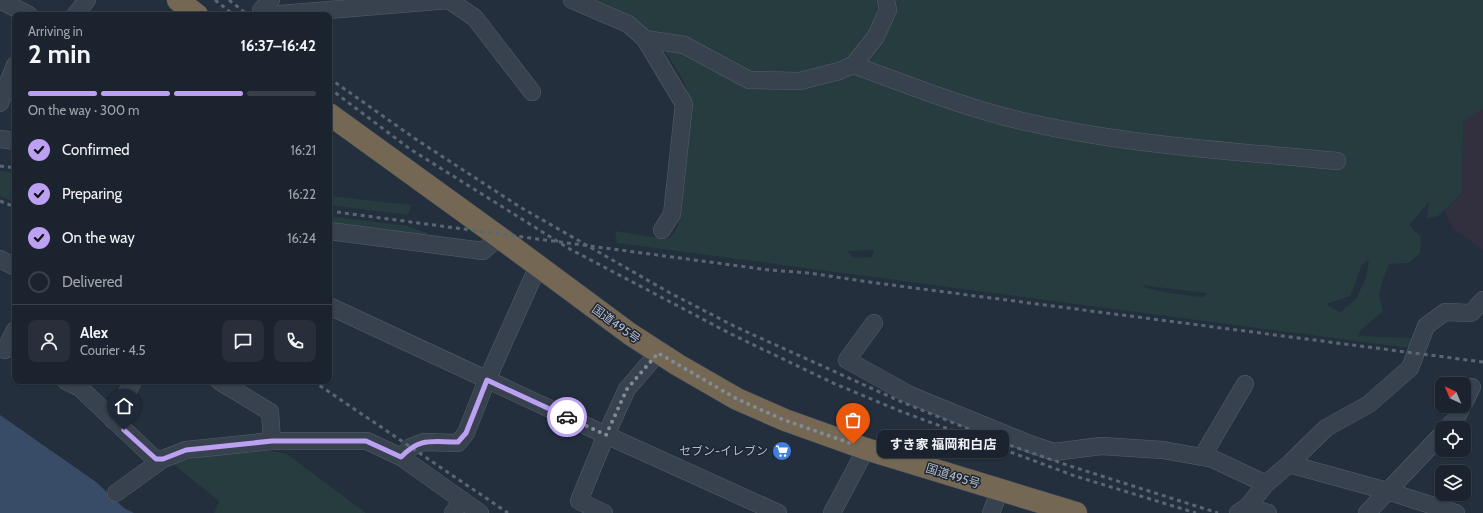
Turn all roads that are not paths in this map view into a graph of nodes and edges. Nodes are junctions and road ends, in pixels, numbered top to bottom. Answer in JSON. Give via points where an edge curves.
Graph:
{"nodes":[{"id":1,"x":0,"y":0,"type":"edge"},
{"id":2,"x":87,"y":0,"type":"edge"},
{"id":3,"x":271,"y":0,"type":"edge"},
{"id":4,"x":449,"y":0,"type":"edge"},
{"id":5,"x":572,"y":0,"type":"edge"},
{"id":6,"x":886,"y":0,"type":"edge"},
{"id":7,"x":22,"y":12,"type":"edge"},
{"id":8,"x":77,"y":12,"type":"edge"},
{"id":9,"x":264,"y":12,"type":"edge"},
{"id":10,"x":304,"y":12,"type":"edge"},
{"id":11,"x":645,"y":39,"type":"junction"},
{"id":12,"x":853,"y":65,"type":"junction"},
{"id":13,"x":12,"y":72,"type":"edge"},
{"id":14,"x":532,"y":92,"type":"dead end"},
{"id":15,"x":0,"y":102,"type":"edge"},
{"id":16,"x":332,"y":116,"type":"edge"},
{"id":17,"x":0,"y":139,"type":"edge"},
{"id":18,"x":12,"y":141,"type":"edge"},
{"id":19,"x":1337,"y":161,"type":"dead end"},
{"id":20,"x":662,"y":230,"type":"dead end"},
{"id":21,"x":332,"y":233,"type":"edge"},
{"id":22,"x":499,"y":237,"type":"junction"},
{"id":23,"x":0,"y":259,"type":"edge"},
{"id":24,"x":12,"y":265,"type":"edge"},
{"id":25,"x":538,"y":266,"type":"junction"},
{"id":26,"x":1483,"y":300,"type":"edge"},
{"id":27,"x":332,"y":307,"type":"edge"},
{"id":28,"x":874,"y":324,"type":"dead end"},
{"id":29,"x":12,"y":338,"type":"edge"},
{"id":30,"x":7,"y":351,"type":"edge"},
{"id":31,"x":658,"y":353,"type":"junction"},
{"id":32,"x":487,"y":380,"type":"junction"},
{"id":33,"x":72,"y":384,"type":"edge"},
{"id":34,"x":131,"y":384,"type":"edge"},
{"id":35,"x":224,"y":384,"type":"edge"},
{"id":36,"x":1245,"y":384,"type":"dead end"},
{"id":37,"x":113,"y":420,"type":"junction"},
{"id":38,"x":606,"y":435,"type":"junction"},
{"id":39,"x":272,"y":441,"type":"junction"},
{"id":40,"x":1435,"y":441,"type":"edge"},
{"id":41,"x":866,"y":449,"type":"junction"},
{"id":42,"x":401,"y":457,"type":"junction"},
{"id":43,"x":1202,"y":458,"type":"junction"},
{"id":44,"x":163,"y":459,"type":"junction"},
{"id":45,"x":1289,"y":464,"type":"junction"},
{"id":46,"x":1266,"y":484,"type":"junction"},
{"id":47,"x":1000,"y":490,"type":"junction"},
{"id":48,"x":1387,"y":491,"type":"junction"},
{"id":49,"x":116,"y":493,"type":"dead end"},
{"id":50,"x":457,"y":506,"type":"edge"},
{"id":51,"x":1242,"y":510,"type":"edge"},
{"id":52,"x":480,"y":513,"type":"edge"},
{"id":53,"x":604,"y":513,"type":"edge"},
{"id":54,"x":778,"y":513,"type":"edge"},
{"id":55,"x":832,"y":513,"type":"edge"},
{"id":56,"x":991,"y":513,"type":"edge"},
{"id":57,"x":1076,"y":513,"type":"edge"},
{"id":58,"x":1268,"y":513,"type":"edge"},
{"id":59,"x":1367,"y":513,"type":"edge"},
{"id":60,"x":1456,"y":513,"type":"edge"}],
"edges":[{"from":1,"to":7,"type":"street"},
{"from":2,"to":8,"type":"street"},
{"from":3,"to":9,"type":"street","via":[[261,10]]},
{"from":4,"to":10,"type":"street"},
{"from":4,"to":14,"type":"street","via":[[475,18]]},
{"from":5,"to":11,"type":"street","via":[[628,24]]},
{"from":6,"to":12,"type":"street","via":[[888,10],[875,38]]},
{"from":11,"to":12,"type":"street","via":[[684,45],[749,80],[800,81]]},
{"from":11,"to":20,"type":"street","via":[[684,104],[672,214]]},
{"from":12,"to":19,"type":"street","via":[[952,100],[1022,121],[1156,143]]},
{"from":13,"to":15,"type":"street"},
{"from":16,"to":22,"type":"highway","name":"国道495号"},
{"from":17,"to":18,"type":"street"},
{"from":21,"to":22,"type":"street","via":[[483,251]]},
{"from":22,"to":25,"type":"highway","name":"国道495号"},
{"from":23,"to":24,"type":"street"},
{"from":25,"to":31,"type":"highway","name":"国道495号"},
{"from":25,"to":32,"type":"street"},
{"from":26,"to":45,"type":"street","via":[[1471,313],[1445,312],[1426,326],[1410,368],[1369,404],[1326,428]]},
{"from":27,"to":32,"type":"street"},
{"from":28,"to":43,"type":"street","via":[[847,360],[910,395],[1054,452],[1101,446],[1163,450]]},
{"from":29,"to":30,"type":"street"},
{"from":31,"to":38,"type":"street","via":[[627,389]]},
{"from":31,"to":41,"type":"highway","name":"国道495号","via":[[737,399],[784,420]]},
{"from":32,"to":38,"type":"street"},
{"from":32,"to":42,"type":"street","via":[[466,433],[458,442],[424,442],[411,447]]},
{"from":33,"to":37,"type":"street","via":[[80,388]]},
{"from":34,"to":37,"type":"street"},
{"from":35,"to":39,"type":"street","via":[[270,412]]},
{"from":36,"to":43,"type":"street"},
{"from":37,"to":44,"type":"street","via":[[156,459]]},
{"from":38,"to":53,"type":"street","via":[[579,501]]},
{"from":38,"to":54,"type":"street"},
{"from":39,"to":42,"type":"street","via":[[366,441]]},
{"from":39,"to":44,"type":"street","via":[[186,450]]},
{"from":40,"to":48,"type":"street"},
{"from":41,"to":47,"type":"highway","name":"国道495号"},
{"from":41,"to":55,"type":"street"},
{"from":42,"to":50,"type":"street"},
{"from":43,"to":46,"type":"street","via":[[1213,460]]},
{"from":44,"to":49,"type":"street"},
{"from":45,"to":46,"type":"street"},
{"from":45,"to":48,"type":"street"},
{"from":46,"to":51,"type":"street"},
{"from":47,"to":56,"type":"street"},
{"from":47,"to":57,"type":"highway","name":"国道495号"},
{"from":48,"to":59,"type":"street"},
{"from":48,"to":60,"type":"street"},
{"from":50,"to":52,"type":"street"},
{"from":51,"to":58,"type":"street"}]}
